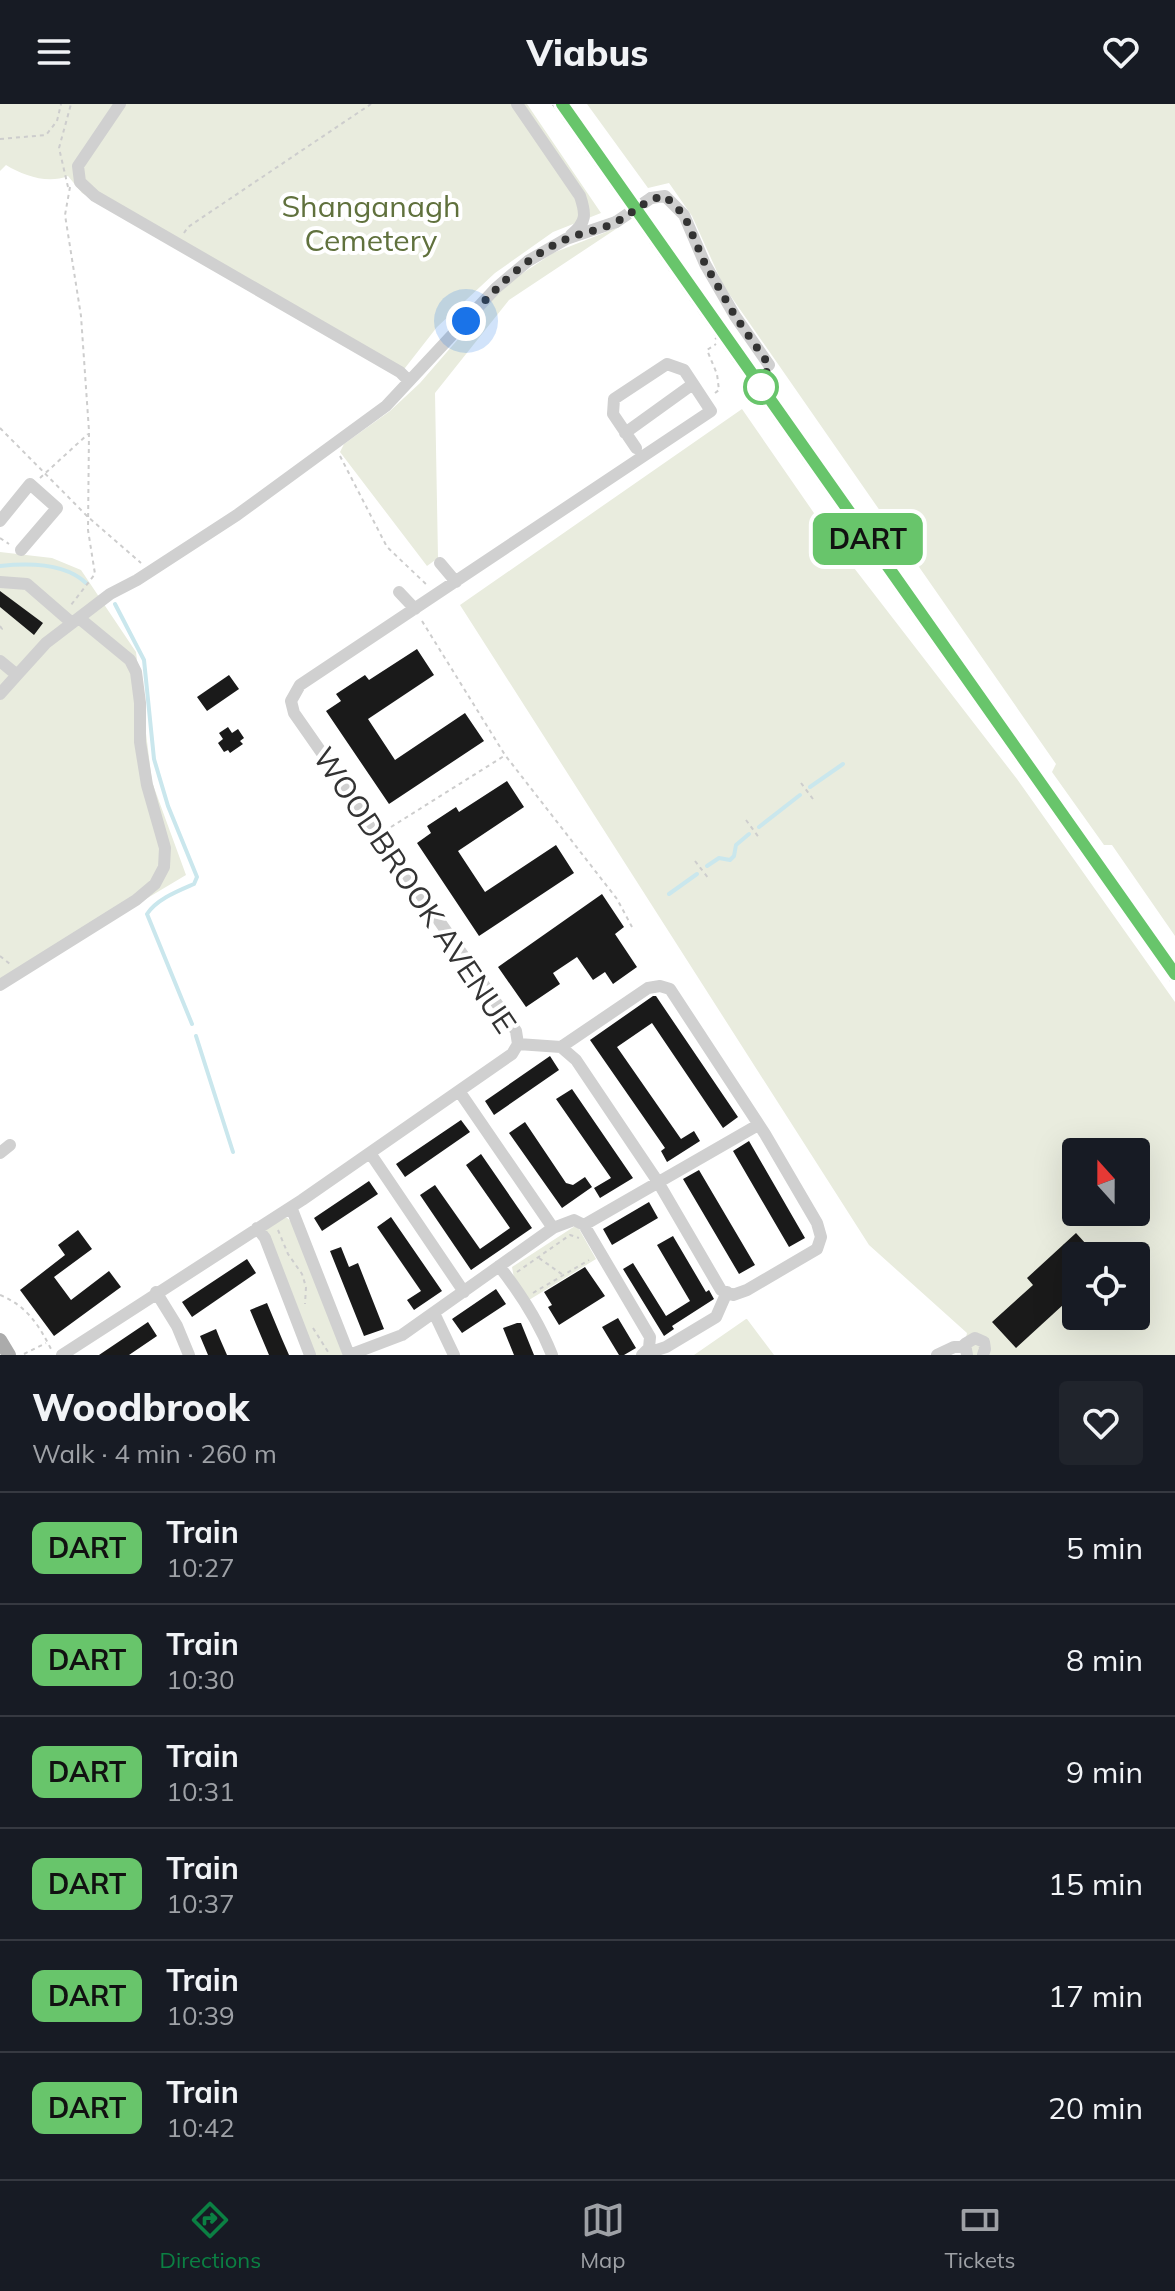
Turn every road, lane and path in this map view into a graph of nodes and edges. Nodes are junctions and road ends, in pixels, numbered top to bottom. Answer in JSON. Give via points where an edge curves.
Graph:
{"nodes":[{"id":1,"x":55,"y":104,"type":"edge"},
{"id":2,"x":71,"y":104,"type":"edge"},
{"id":3,"x":120,"y":104,"type":"edge"},
{"id":4,"x":371,"y":104,"type":"edge"},
{"id":5,"x":517,"y":104,"type":"edge"},
{"id":6,"x":61,"y":105,"type":"edge"},
{"id":7,"x":0,"y":139,"type":"edge"},
{"id":8,"x":74,"y":185,"type":"junction"},
{"id":9,"x":566,"y":239,"type":"junction"},
{"id":10,"x":177,"y":243,"type":"junction"},
{"id":11,"x":730,"y":328,"type":"dead end"},
{"id":12,"x":715,"y":339,"type":"dead end"},
{"id":13,"x":716,"y":344,"type":"dead end"},
{"id":14,"x":769,"y":365,"type":"dead end"},
{"id":15,"x":409,"y":381,"type":"junction"},
{"id":16,"x":693,"y":384,"type":"junction"},
{"id":17,"x":708,"y":406,"type":"junction"},
{"id":18,"x":0,"y":428,"type":"edge"},
{"id":19,"x":625,"y":433,"type":"junction"},
{"id":20,"x":89,"y":434,"type":"junction"},
{"id":21,"x":334,"y":444,"type":"junction"},
{"id":22,"x":636,"y":448,"type":"dead end"},
{"id":23,"x":45,"y":473,"type":"junction"},
{"id":24,"x":30,"y":484,"type":"junction"},
{"id":25,"x":88,"y":517,"type":"junction"},
{"id":26,"x":0,"y":521,"type":"edge"},
{"id":27,"x":21,"y":550,"type":"dead end"},
{"id":28,"x":440,"y":563,"type":"dead end"},
{"id":29,"x":143,"y":565,"type":"dead end"},
{"id":30,"x":0,"y":582,"type":"edge"},
{"id":31,"x":456,"y":582,"type":"junction"},
{"id":32,"x":399,"y":592,"type":"dead end"},
{"id":33,"x":437,"y":595,"type":"junction"},
{"id":34,"x":415,"y":609,"type":"junction"},
{"id":35,"x":71,"y":619,"type":"junction"},
{"id":36,"x":0,"y":626,"type":"edge"},
{"id":37,"x":0,"y":632,"type":"edge"},
{"id":38,"x":0,"y":661,"type":"edge"},
{"id":39,"x":17,"y":675,"type":"junction"},
{"id":40,"x":0,"y":694,"type":"edge"},
{"id":41,"x":505,"y":755,"type":"junction"},
{"id":42,"x":801,"y":783,"type":"dead end"},
{"id":43,"x":813,"y":799,"type":"dead end"},
{"id":44,"x":746,"y":820,"type":"dead end"},
{"id":45,"x":378,"y":834,"type":"junction"},
{"id":46,"x":760,"y":839,"type":"dead end"},
{"id":47,"x":695,"y":861,"type":"dead end"},
{"id":48,"x":709,"y":879,"type":"dead end"},
{"id":49,"x":632,"y":927,"type":"dead end"},
{"id":50,"x":0,"y":956,"type":"edge"},
{"id":51,"x":12,"y":965,"type":"dead end"},
{"id":52,"x":0,"y":985,"type":"edge"},
{"id":53,"x":518,"y":1044,"type":"junction"},
{"id":54,"x":561,"y":1047,"type":"junction"},
{"id":55,"x":459,"y":1091,"type":"junction"},
{"id":56,"x":758,"y":1125,"type":"junction"},
{"id":57,"x":370,"y":1153,"type":"junction"},
{"id":58,"x":658,"y":1182,"type":"junction"},
{"id":59,"x":291,"y":1207,"type":"junction"},
{"id":60,"x":273,"y":1218,"type":"junction"},
{"id":61,"x":257,"y":1228,"type":"junction"},
{"id":62,"x":553,"y":1228,"type":"junction"},
{"id":63,"x":587,"y":1230,"type":"junction"},
{"id":64,"x":600,"y":1253,"type":"junction"},
{"id":65,"x":538,"y":1257,"type":"junction"},
{"id":66,"x":499,"y":1266,"type":"junction"},
{"id":67,"x":564,"y":1275,"type":"junction"},
{"id":68,"x":508,"y":1278,"type":"junction"},
{"id":69,"x":156,"y":1292,"type":"junction"},
{"id":70,"x":464,"y":1292,"type":"junction"},
{"id":71,"x":727,"y":1292,"type":"junction"},
{"id":72,"x":0,"y":1295,"type":"edge"},
{"id":73,"x":524,"y":1299,"type":"junction"},
{"id":74,"x":305,"y":1310,"type":"dead end"},
{"id":75,"x":434,"y":1313,"type":"junction"},
{"id":76,"x":309,"y":1323,"type":"dead end"},
{"id":77,"x":0,"y":1340,"type":"edge"},
{"id":78,"x":48,"y":1342,"type":"junction"},
{"id":79,"x":966,"y":1351,"type":"edge"},
{"id":80,"x":646,"y":1352,"type":"edge"},
{"id":81,"x":9,"y":1355,"type":"edge"},
{"id":82,"x":23,"y":1355,"type":"edge"},
{"id":83,"x":54,"y":1355,"type":"edge"},
{"id":84,"x":62,"y":1355,"type":"edge"},
{"id":85,"x":189,"y":1355,"type":"edge"},
{"id":86,"x":310,"y":1355,"type":"edge"},
{"id":87,"x":330,"y":1355,"type":"edge"},
{"id":88,"x":454,"y":1355,"type":"edge"},
{"id":89,"x":552,"y":1355,"type":"edge"},
{"id":90,"x":937,"y":1355,"type":"edge"},
{"id":91,"x":983,"y":1355,"type":"edge"}],
"edges":[{"from":1,"to":6,"type":"path"},
{"from":2,"to":8,"type":"path","via":[[59,148]]},
{"from":3,"to":8,"type":"street","via":[[78,166]]},
{"from":4,"to":10,"type":"path","via":[[188,227]]},
{"from":5,"to":9,"type":"street","via":[[580,196],[586,214],[582,226]]},
{"from":6,"to":7,"type":"path","via":[[46,135]]},
{"from":8,"to":10,"type":"street"},
{"from":8,"to":20,"type":"path","via":[[65,215],[81,316]]},
{"from":9,"to":14,"type":"street","bridge":true,"via":[[616,222],[651,198],[665,196],[684,215],[712,277]]},
{"from":9,"to":15,"type":"street","via":[[496,288]]},
{"from":10,"to":15,"type":"street"},
{"from":11,"to":12,"type":"path","bridge":true},
{"from":13,"to":17,"type":"path","via":[[707,350],[719,390]]},
{"from":15,"to":21,"type":"street","via":[[386,406]]},
{"from":16,"to":17,"type":"street"},
{"from":16,"to":19,"type":"street"},
{"from":16,"to":19,"type":"street","via":[[684,370],[667,364],[614,399],[613,414]]},
{"from":17,"to":31,"type":"street","name":"WOODBROOK AVENUE"},
{"from":18,"to":23,"type":"path"},
{"from":19,"to":22,"type":"street"},
{"from":20,"to":23,"type":"path"},
{"from":20,"to":25,"type":"path"},
{"from":21,"to":33,"type":"path","via":[[387,547]]},
{"from":21,"to":35,"type":"street","via":[[237,515]]},
{"from":23,"to":24,"type":"path"},
{"from":23,"to":25,"type":"path"},
{"from":24,"to":26,"type":"street"},
{"from":24,"to":27,"type":"street","via":[[57,508]]},
{"from":25,"to":29,"type":"path"},
{"from":25,"to":35,"type":"path","via":[[95,574]]},
{"from":28,"to":31,"type":"street"},
{"from":30,"to":35,"type":"street","via":[[27,584]]},
{"from":31,"to":33,"type":"street","name":"WOODBROOK AVENUE"},
{"from":32,"to":34,"type":"street"},
{"from":33,"to":34,"type":"street","name":"WOODBROOK AVENUE"},
{"from":34,"to":41,"type":"path"},
{"from":34,"to":45,"type":"street","name":"WOODBROOK AVENUE","via":[[300,685],[291,701],[294,713]]},
{"from":35,"to":39,"type":"street"},
{"from":35,"to":52,"type":"street","via":[[130,660],[136,672],[140,742],[165,848],[164,867],[155,884],[136,900]]},
{"from":36,"to":37,"type":"path"},
{"from":38,"to":39,"type":"street"},
{"from":39,"to":40,"type":"street"},
{"from":41,"to":45,"type":"path"},
{"from":41,"to":49,"type":"path","via":[[617,899]]},
{"from":42,"to":43,"type":"path"},
{"from":44,"to":46,"type":"path"},
{"from":45,"to":53,"type":"street","name":"WOODBROOK AVENUE","via":[[516,1031]]},
{"from":47,"to":48,"type":"path"},
{"from":50,"to":51,"type":"path"},
{"from":53,"to":54,"type":"street"},
{"from":53,"to":55,"type":"street","name":"WOODBROOK AVENUE","via":[[512,1054]]},
{"from":54,"to":56,"type":"street","via":[[648,988],[670,989]]},
{"from":54,"to":58,"type":"street","via":[[576,1060]]},
{"from":55,"to":57,"type":"street","name":"WOODBROOK AVENUE"},
{"from":55,"to":62,"type":"street"},
{"from":56,"to":58,"type":"street"},
{"from":56,"to":71,"type":"street","via":[[821,1237],[817,1249],[747,1290]]},
{"from":57,"to":59,"type":"street","name":"WOODBROOK AVENUE"},
{"from":57,"to":70,"type":"street"},
{"from":58,"to":63,"type":"street"},
{"from":58,"to":71,"type":"street","via":[[721,1290]]},
{"from":59,"to":60,"type":"street","name":"WOODBROOK AVENUE"},
{"from":59,"to":75,"type":"street","via":[[349,1355],[402,1335]]},
{"from":60,"to":61,"type":"street","name":"WOODBROOK AVENUE"},
{"from":60,"to":74,"type":"path","via":[[305,1282]]},
{"from":61,"to":69,"type":"street","name":"WOODBROOK AVENUE"},
{"from":61,"to":86,"type":"street"},
{"from":62,"to":63,"type":"street","via":[[574,1220]]},
{"from":62,"to":66,"type":"street"},
{"from":63,"to":64,"type":"street"},
{"from":63,"to":65,"type":"path","via":[[583,1240],[570,1235]]},
{"from":64,"to":67,"type":"path"},
{"from":64,"to":80,"type":"street","via":[[650,1337]]},
{"from":65,"to":67,"type":"path"},
{"from":65,"to":68,"type":"path"},
{"from":66,"to":68,"type":"street"},
{"from":66,"to":70,"type":"street"},
{"from":67,"to":73,"type":"path"},
{"from":68,"to":73,"type":"street"},
{"from":69,"to":84,"type":"street","name":"WOODBROOK AVENUE"},
{"from":69,"to":85,"type":"street"},
{"from":70,"to":75,"type":"street"},
{"from":71,"to":80,"type":"street","via":[[716,1317],[666,1347]]},
{"from":72,"to":78,"type":"path","via":[[20,1303]]},
{"from":73,"to":89,"type":"street"},
{"from":75,"to":88,"type":"street"},
{"from":76,"to":87,"type":"path"},
{"from":77,"to":81,"type":"main road"},
{"from":78,"to":82,"type":"path"},
{"from":78,"to":83,"type":"path"},
{"from":79,"to":90,"type":"street","via":[[954,1347]]},
{"from":79,"to":91,"type":"street","via":[[969,1339],[978,1338],[985,1346]]}]}
